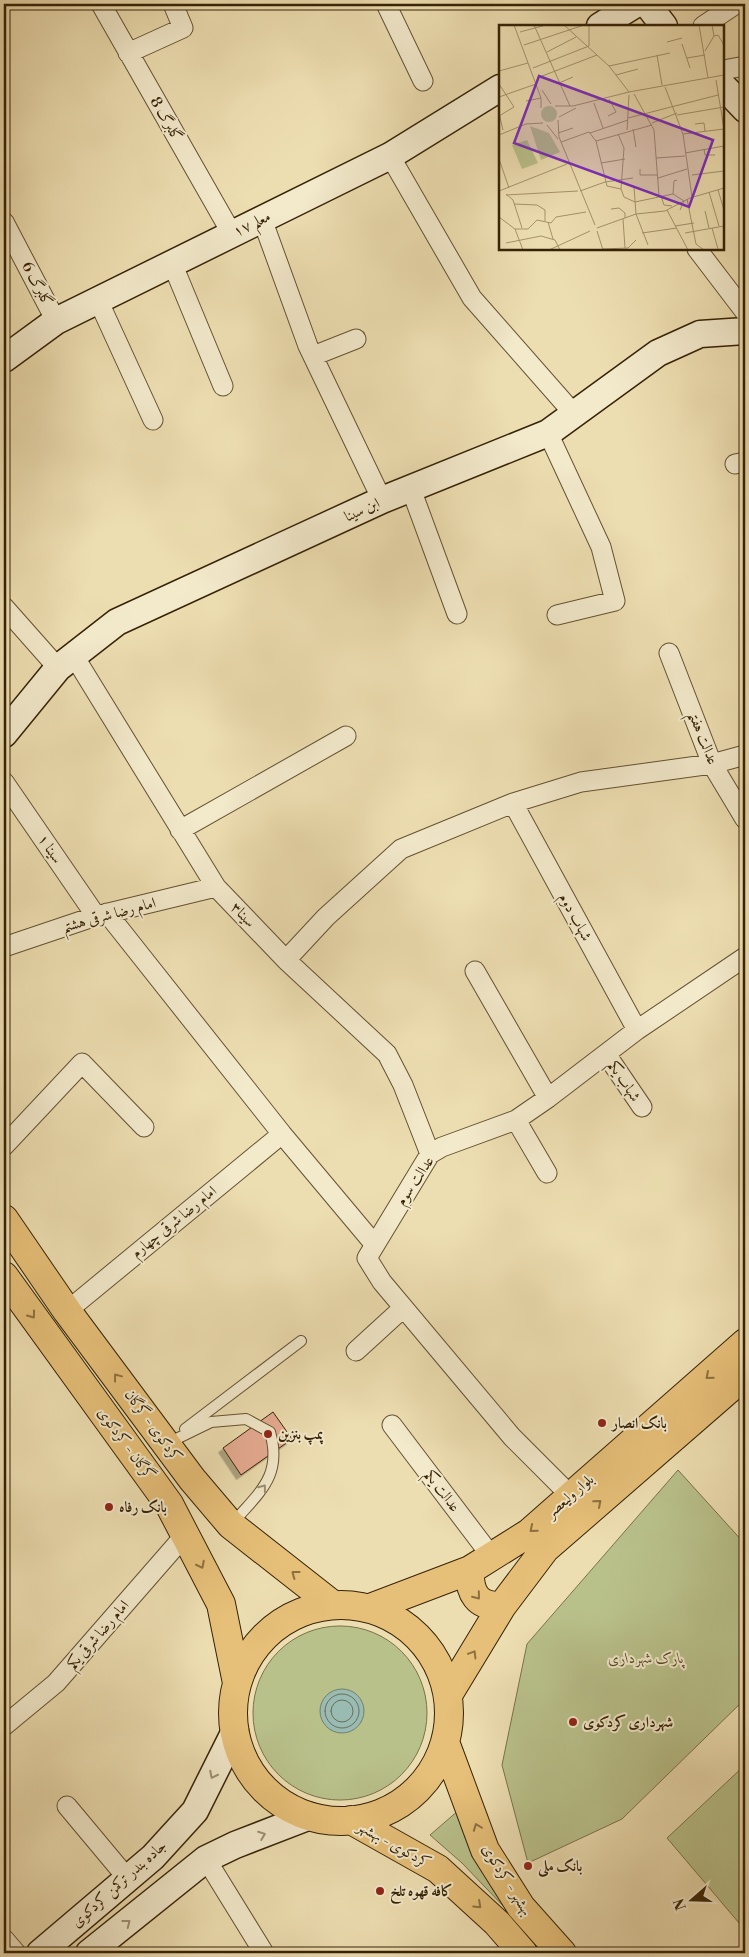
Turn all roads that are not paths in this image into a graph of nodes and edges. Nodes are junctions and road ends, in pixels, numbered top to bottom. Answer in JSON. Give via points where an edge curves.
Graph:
{"nodes":[{"id":1,"x":101,"y":4,"type":"edge"},
{"id":2,"x":173,"y":4,"type":"edge"},
{"id":3,"x":386,"y":4,"type":"edge"},
{"id":4,"x":636,"y":4,"type":"edge"},
{"id":5,"x":647,"y":4,"type":"edge"},
{"id":6,"x":736,"y":4,"type":"edge"},
{"id":7,"x":602,"y":25,"type":"edge"},
{"id":8,"x":663,"y":25,"type":"edge"},
{"id":9,"x":704,"y":25,"type":"edge"},
{"id":10,"x":128,"y":53,"type":"junction"},
{"id":11,"x":745,"y":66,"type":"edge"},
{"id":12,"x":724,"y":70,"type":"edge"},
{"id":13,"x":423,"y":81,"type":"dead end"},
{"id":14,"x":724,"y":87,"type":"edge"},
{"id":15,"x":499,"y":89,"type":"edge"},
{"id":16,"x":745,"y":108,"type":"edge"},
{"id":17,"x":390,"y":156,"type":"junction"},
{"id":18,"x":262,"y":219,"type":"junction"},
{"id":19,"x":4,"y":222,"type":"edge"},
{"id":20,"x":232,"y":234,"type":"junction"},
{"id":21,"x":698,"y":250,"type":"edge"},
{"id":22,"x":172,"y":263,"type":"junction"},
{"id":23,"x":98,"y":300,"type":"junction"},
{"id":24,"x":745,"y":312,"type":"edge"},
{"id":25,"x":56,"y":320,"type":"junction"},
{"id":26,"x":745,"y":330,"type":"edge"},
{"id":27,"x":356,"y":339,"type":"dead end"},
{"id":28,"x":313,"y":356,"type":"junction"},
{"id":29,"x":4,"y":359,"type":"edge"},
{"id":30,"x":222,"y":386,"type":"dead end"},
{"id":31,"x":574,"y":414,"type":"junction"},
{"id":32,"x":153,"y":420,"type":"dead end"},
{"id":33,"x":548,"y":433,"type":"junction"},
{"id":34,"x":411,"y":488,"type":"junction"},
{"id":35,"x":382,"y":500,"type":"junction"},
{"id":36,"x":4,"y":607,"type":"edge"},
{"id":37,"x":457,"y":614,"type":"dead end"},
{"id":38,"x":557,"y":615,"type":"dead end"},
{"id":39,"x":669,"y":652,"type":"dead end"},
{"id":40,"x":66,"y":662,"type":"junction"},
{"id":41,"x":4,"y":734,"type":"edge"},
{"id":42,"x":346,"y":736,"type":"dead end"},
{"id":43,"x":745,"y":755,"type":"edge"},
{"id":44,"x":712,"y":764,"type":"junction"},
{"id":45,"x":4,"y":782,"type":"edge"},
{"id":46,"x":513,"y":803,"type":"junction"},
{"id":47,"x":745,"y":819,"type":"edge"},
{"id":48,"x":180,"y":830,"type":"junction"},
{"id":49,"x":216,"y":887,"type":"junction"},
{"id":50,"x":102,"y":915,"type":"junction"},
{"id":51,"x":4,"y":947,"type":"edge"},
{"id":52,"x":745,"y":957,"type":"edge"},
{"id":53,"x":286,"y":960,"type":"junction"},
{"id":54,"x":475,"y":971,"type":"dead end"},
{"id":55,"x":637,"y":1030,"type":"junction"},
{"id":56,"x":606,"y":1054,"type":"junction"},
{"id":57,"x":548,"y":1098,"type":"junction"},
{"id":58,"x":642,"y":1107,"type":"dead end"},
{"id":59,"x":516,"y":1120,"type":"junction"},
{"id":60,"x":144,"y":1127,"type":"dead end"},
{"id":61,"x":282,"y":1134,"type":"junction"},
{"id":62,"x":4,"y":1146,"type":"edge"},
{"id":63,"x":430,"y":1154,"type":"junction"},
{"id":64,"x":547,"y":1173,"type":"dead end"},
{"id":65,"x":4,"y":1220,"type":"edge"},
{"id":66,"x":374,"y":1245,"type":"junction"},
{"id":67,"x":4,"y":1276,"type":"edge"},
{"id":68,"x":404,"y":1308,"type":"junction"},
{"id":69,"x":67,"y":1311,"type":"junction"},
{"id":70,"x":301,"y":1341,"type":"dead end"},
{"id":71,"x":745,"y":1344,"type":"edge"},
{"id":72,"x":356,"y":1351,"type":"dead end"},
{"id":73,"x":745,"y":1375,"type":"edge"},
{"id":74,"x":392,"y":1425,"type":"dead end"},
{"id":75,"x":166,"y":1444,"type":"junction"},
{"id":76,"x":571,"y":1496,"type":"junction"},
{"id":77,"x":231,"y":1525,"type":"junction"},
{"id":78,"x":185,"y":1535,"type":"junction"},
{"id":79,"x":481,"y":1563,"type":"junction"},
{"id":80,"x":333,"y":1604,"type":"junction"},
{"id":81,"x":502,"y":1606,"type":"junction"},
{"id":82,"x":370,"y":1608,"type":"junction"},
{"id":83,"x":238,"y":1683,"type":"junction"},
{"id":84,"x":448,"y":1695,"type":"junction"},
{"id":85,"x":4,"y":1726,"type":"edge"},
{"id":86,"x":235,"y":1731,"type":"junction"},
{"id":87,"x":445,"y":1742,"type":"junction"},
{"id":88,"x":67,"y":1806,"type":"dead end"},
{"id":89,"x":310,"y":1816,"type":"junction"},
{"id":90,"x":351,"y":1820,"type":"junction"},
{"id":91,"x":206,"y":1859,"type":"junction"},
{"id":92,"x":128,"y":1879,"type":"junction"},
{"id":93,"x":4,"y":1939,"type":"edge"},
{"id":94,"x":16,"y":1953,"type":"edge"},
{"id":95,"x":40,"y":1953,"type":"edge"},
{"id":96,"x":90,"y":1953,"type":"edge"},
{"id":97,"x":264,"y":1953,"type":"edge"},
{"id":98,"x":523,"y":1953,"type":"edge"},
{"id":99,"x":562,"y":1953,"type":"edge"}],
"edges":[{"from":1,"to":10,"type":"street","name":"گلبرگ 8"},
{"from":2,"to":10,"type":"street","via":[[182,28]]},
{"from":3,"to":13,"type":"street"},
{"from":4,"to":7,"type":"street"},
{"from":5,"to":8,"type":"street"},
{"from":6,"to":9,"type":"street"},
{"from":10,"to":20,"type":"street","name":"گلبرگ 8"},
{"from":11,"to":12,"type":"street"},
{"from":14,"to":16,"type":"street"},
{"from":15,"to":17,"type":"street","name":"معلم ۱۷"},
{"from":17,"to":18,"type":"street","name":"معلم ۱۷"},
{"from":17,"to":31,"type":"street","via":[[472,298]]},
{"from":18,"to":20,"type":"street","name":"معلم ۱۷"},
{"from":18,"to":28,"type":"street"},
{"from":19,"to":25,"type":"street","name":"گلبرگ 6"},
{"from":20,"to":22,"type":"street","name":"معلم ۱۷"},
{"from":21,"to":24,"type":"street"},
{"from":22,"to":23,"type":"street","name":"معلم ۱۷"},
{"from":22,"to":30,"type":"street"},
{"from":23,"to":25,"type":"street","name":"معلم ۱۷"},
{"from":23,"to":32,"type":"street"},
{"from":25,"to":29,"type":"street","name":"معلم ۱۷"},
{"from":26,"to":31,"type":"street","name":"ابن سینا","via":[[700,334],[658,353]]},
{"from":27,"to":28,"type":"street"},
{"from":28,"to":35,"type":"street"},
{"from":31,"to":33,"type":"street","name":"ابن سینا"},
{"from":33,"to":34,"type":"street","name":"ابن سینا"},
{"from":33,"to":38,"type":"street","via":[[601,547],[614,601]]},
{"from":34,"to":35,"type":"street","name":"ابن سینا"},
{"from":34,"to":37,"type":"street"},
{"from":35,"to":40,"type":"street","name":"ابن سینا","via":[[117,622]]},
{"from":36,"to":40,"type":"street","name":"سینا۳"},
{"from":39,"to":44,"type":"street","name":"عدالت هفتم"},
{"from":40,"to":41,"type":"street","name":"ابن سینا"},
{"from":40,"to":48,"type":"street","name":"سینا۳"},
{"from":42,"to":48,"type":"street"},
{"from":43,"to":44,"type":"street"},
{"from":44,"to":46,"type":"street","via":[[581,782]]},
{"from":44,"to":47,"type":"street","name":"عدالت هفتم"},
{"from":45,"to":50,"type":"street","name":"سینا ۱"},
{"from":46,"to":53,"type":"street","via":[[401,849],[326,917]]},
{"from":46,"to":55,"type":"street","name":"شهاب دوم"},
{"from":48,"to":49,"type":"street","name":"سینا۳"},
{"from":49,"to":50,"type":"street","name":"امام رضا شرقی هشتم"},
{"from":49,"to":53,"type":"street","name":"سینا۳"},
{"from":50,"to":51,"type":"street","name":"امام رضا شرقی هشتم"},
{"from":50,"to":61,"type":"street","name":"سینا ۱"},
{"from":52,"to":55,"type":"street","name":"عدالت سوم"},
{"from":53,"to":63,"type":"street","name":"سینا۳","via":[[387,1054]]},
{"from":54,"to":57,"type":"street"},
{"from":55,"to":56,"type":"street","name":"عدالت سوم"},
{"from":56,"to":57,"type":"street","name":"عدالت سوم"},
{"from":56,"to":58,"type":"street","name":"شهاب یکم"},
{"from":57,"to":59,"type":"street","name":"عدالت سوم"},
{"from":59,"to":63,"type":"street","name":"عدالت سوم"},
{"from":59,"to":64,"type":"street"},
{"from":60,"to":62,"type":"street","via":[[82,1063]]},
{"from":61,"to":66,"type":"street","name":"سینا ۱"},
{"from":61,"to":69,"type":"street","name":"امام رضا شرقی چهارم"},
{"from":63,"to":66,"type":"street","name":"عدالت سوم"},
{"from":65,"to":69,"type":"main road","name":"کردکوی - گرگان"},
{"from":66,"to":68,"type":"street","name":"عدالت سوم","via":[[367,1258]]},
{"from":67,"to":78,"type":"main road","name":"گرگان - کردکوی","one_way":true,"via":[[169,1504]]},
{"from":68,"to":72,"type":"street"},
{"from":68,"to":76,"type":"street","name":"عدالت سوم","via":[[512,1438]]},
{"from":75,"to":69,"type":"main road","name":"کردکوی - گرگان","one_way":true},
{"from":70,"to":75,"type":"lane"},
{"from":71,"to":76,"type":"main road","name":"بلوار ولیعصر","one_way":true},
{"from":81,"to":73,"type":"main road","name":"بلوار ولیعصر","one_way":true,"via":[[545,1549]]},
{"from":74,"to":79,"type":"street","name":"عدالت یکم"},
{"from":75,"to":77,"type":"main road","name":"کردکوی - گرگان"},
{"from":77,"to":75,"type":"lane","one_way":true,"via":[[267,1483],[275,1448],[270,1432],[246,1419],[211,1422]]},
{"from":76,"to":79,"type":"main road","name":"بلوار ولیعصر","one_way":true,"via":[[528,1533]]},
{"from":80,"to":77,"type":"main road","name":"کردکوی - گرگان","one_way":true},
{"from":78,"to":83,"type":"main road","name":"گرگان - کردکوی","one_way":true,"via":[[220,1604]]},
{"from":78,"to":85,"type":"street","name":"امام رضا شرقی یکم","via":[[56,1683]]},
{"from":79,"to":81,"type":"main road","one_way":true,"via":[[472,1589],[476,1598],[484,1604]]},
{"from":79,"to":82,"type":"main road","name":"بلوار ولیعصر"},
{"from":80,"to":82,"type":"main road"},
{"from":80,"to":83,"type":"main road","via":[[296,1614],[279,1624],[253,1650]]},
{"from":84,"to":81,"type":"main road","name":"بلوار ولیعصر","one_way":true},
{"from":82,"to":84,"type":"main road","via":[[389,1616],[421,1640],[442,1675]]},
{"from":83,"to":86,"type":"main road","via":[[233,1715]]},
{"from":84,"to":87,"type":"main road"},
{"from":86,"to":89,"type":"main road","via":[[241,1752],[264,1788],[278,1800]]},
{"from":86,"to":92,"type":"street","name":"جاده بندر ترکمن کردکوی","one_way":true,"via":[[195,1811],[154,1857]]},
{"from":87,"to":90,"type":"main road","via":[[433,1769],[410,1796],[392,1808]]},
{"from":99,"to":87,"type":"main road","name":"بهشهر - کردکوی","one_way":true,"via":[[521,1907],[485,1850]]},
{"from":88,"to":92,"type":"street"},
{"from":89,"to":90,"type":"main road"},
{"from":91,"to":89,"type":"street","name":"جاده بندر ترکمن کردکوی","one_way":true},
{"from":90,"to":98,"type":"main road","name":"کردکوی - بهشهر","one_way":true,"via":[[438,1869],[497,1923]]},
{"from":96,"to":91,"type":"street","name":"جاده بندر ترکمن کردکوی","one_way":true},
{"from":91,"to":97,"type":"street"},
{"from":92,"to":95,"type":"street","name":"جاده بندر ترکمن کردکوی"},
{"from":93,"to":94,"type":"street"}]}
